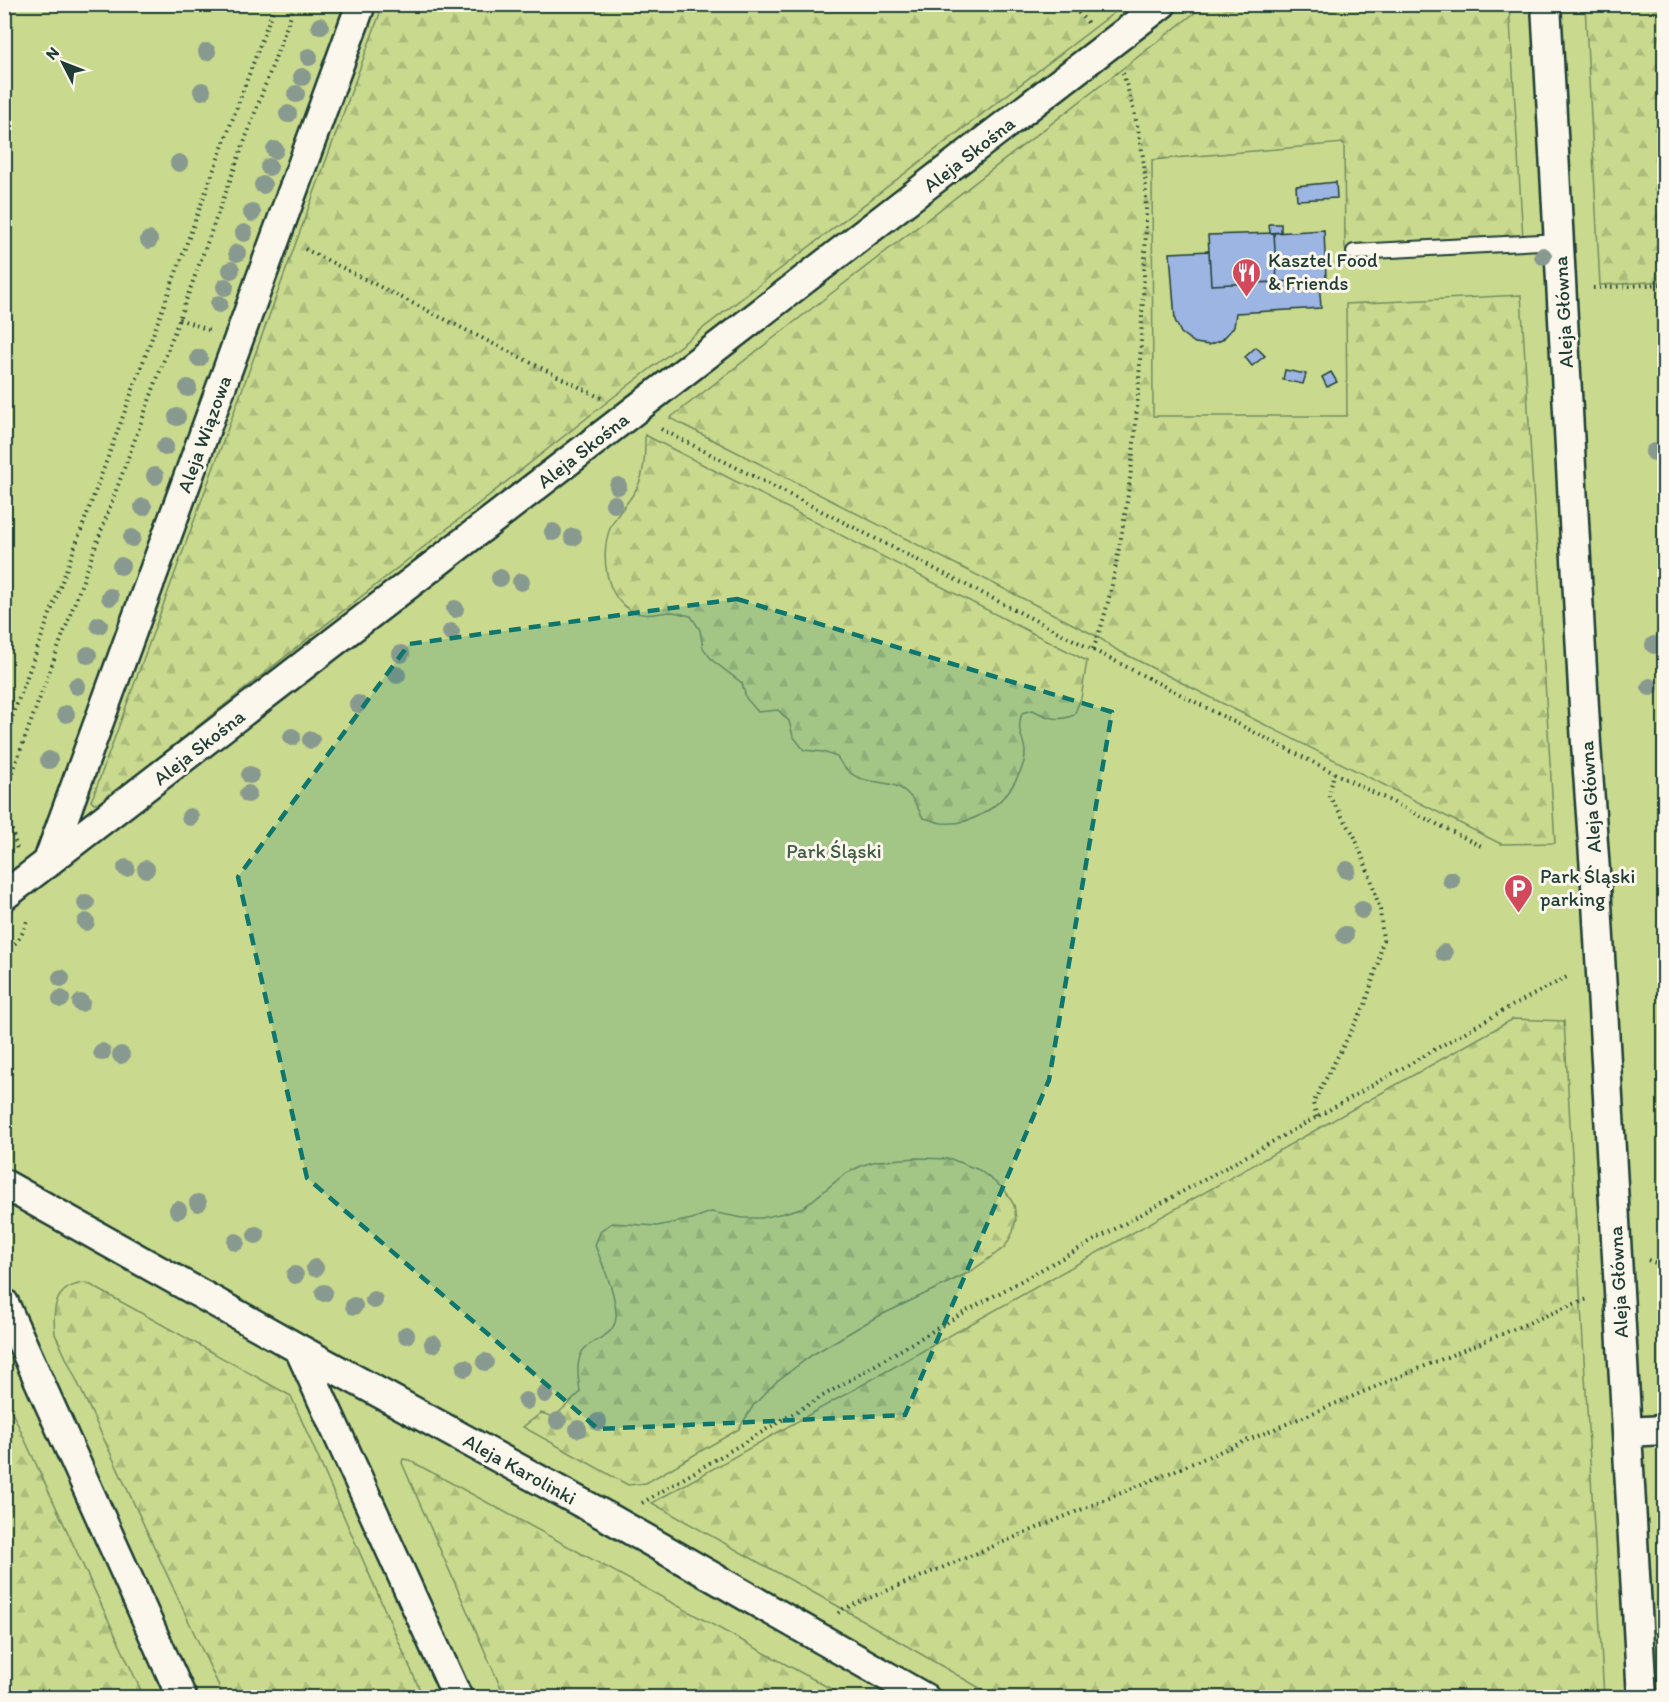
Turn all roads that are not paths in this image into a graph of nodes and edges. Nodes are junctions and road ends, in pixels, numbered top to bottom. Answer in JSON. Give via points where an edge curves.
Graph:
{"nodes":[{"id":1,"x":362,"y":4,"type":"edge"},
{"id":2,"x":1162,"y":4,"type":"edge"},
{"id":3,"x":1546,"y":4,"type":"edge"},
{"id":4,"x":1559,"y":241,"type":"junction"},
{"id":5,"x":1354,"y":252,"type":"dead end"},
{"id":6,"x":47,"y":864,"type":"junction"},
{"id":7,"x":4,"y":896,"type":"edge"},
{"id":8,"x":4,"y":1184,"type":"edge"},
{"id":9,"x":4,"y":1303,"type":"edge"},
{"id":10,"x":299,"y":1349,"type":"junction"},
{"id":11,"x":1665,"y":1430,"type":"edge"},
{"id":12,"x":1627,"y":1432,"type":"junction"},
{"id":13,"x":182,"y":1698,"type":"edge"},
{"id":14,"x":458,"y":1698,"type":"edge"},
{"id":15,"x":926,"y":1698,"type":"edge"},
{"id":16,"x":1642,"y":1698,"type":"edge"}],
"edges":[{"from":1,"to":6,"type":"street","name":"Aleja Wiązowa"},
{"from":2,"to":6,"type":"street","name":"Aleja Skośna"},
{"from":3,"to":4,"type":"street","name":"Aleja Główna"},
{"from":4,"to":5,"type":"lane"},
{"from":4,"to":12,"type":"street","name":"Aleja Główna"},
{"from":6,"to":7,"type":"street","name":"Aleja Skośna"},
{"from":8,"to":10,"type":"street","name":"Aleja Karolinki"},
{"from":9,"to":13,"type":"street"},
{"from":10,"to":14,"type":"street"},
{"from":10,"to":15,"type":"street","name":"Aleja Karolinki","via":[[613,1520]]},
{"from":11,"to":12,"type":"street"},
{"from":12,"to":16,"type":"street","name":"Aleja Główna"}]}
